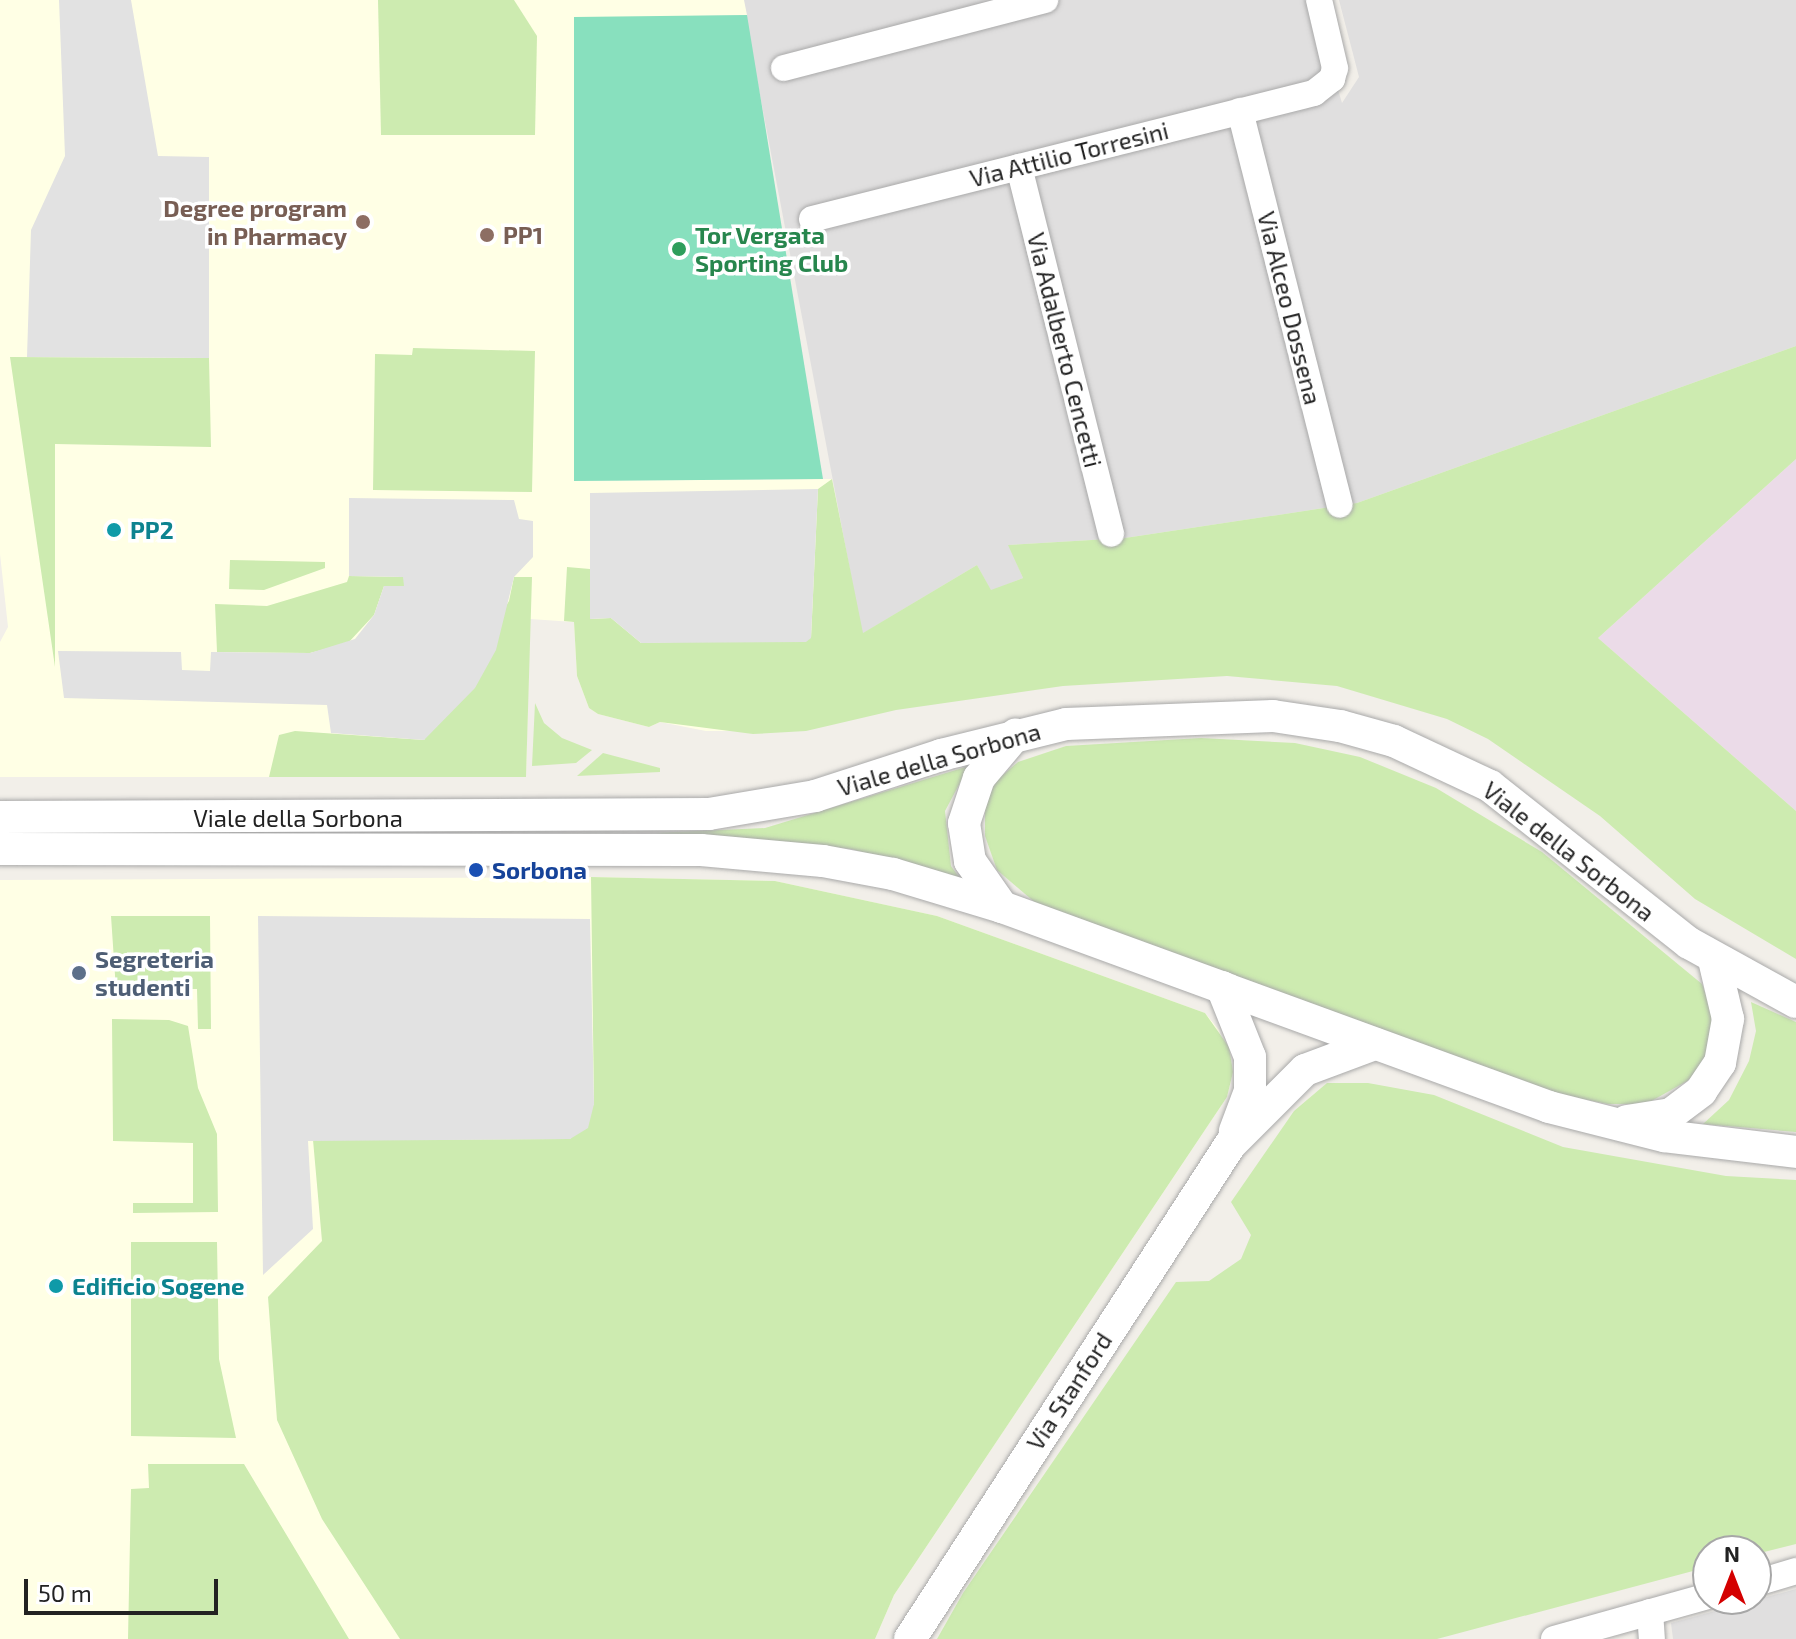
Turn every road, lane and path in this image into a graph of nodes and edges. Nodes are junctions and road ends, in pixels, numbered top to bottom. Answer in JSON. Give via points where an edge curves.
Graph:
{"nodes":[{"id":1,"x":1045,"y":0,"type":"edge"},
{"id":2,"x":1319,"y":0,"type":"edge"},
{"id":3,"x":784,"y":68,"type":"dead end"},
{"id":4,"x":1240,"y":111,"type":"junction"},
{"id":5,"x":1019,"y":167,"type":"junction"},
{"id":6,"x":812,"y":219,"type":"dead end"},
{"id":7,"x":1340,"y":505,"type":"dead end"},
{"id":8,"x":1111,"y":534,"type":"dead end"},
{"id":9,"x":1016,"y":734,"type":"junction"},
{"id":10,"x":0,"y":817,"type":"edge"},
{"id":11,"x":0,"y":849,"type":"edge"},
{"id":12,"x":1002,"y":907,"type":"junction"},
{"id":13,"x":1714,"y":960,"type":"junction"},
{"id":14,"x":1222,"y":987,"type":"junction"},
{"id":15,"x":1796,"y":1002,"type":"edge"},
{"id":16,"x":1375,"y":1044,"type":"junction"},
{"id":17,"x":1596,"y":1120,"type":"junction"},
{"id":18,"x":1230,"y":1145,"type":"junction"},
{"id":19,"x":1796,"y":1152,"type":"edge"},
{"id":20,"x":1796,"y":1571,"type":"edge"},
{"id":21,"x":1772,"y":1578,"type":"edge"},
{"id":22,"x":1692,"y":1600,"type":"edge"},
{"id":23,"x":1650,"y":1612,"type":"junction"},
{"id":24,"x":910,"y":1639,"type":"edge"},
{"id":25,"x":1554,"y":1639,"type":"edge"},
{"id":26,"x":1652,"y":1639,"type":"edge"}],
"edges":[{"from":1,"to":3,"type":"street"},
{"from":2,"to":4,"type":"street","name":"Via Attilio Torresini","via":[[1335,68],[1324,87]]},
{"from":4,"to":5,"type":"street","name":"Via Attilio Torresini"},
{"from":4,"to":7,"type":"street","name":"Via Alceo Dossena"},
{"from":5,"to":6,"type":"street","name":"Via Attilio Torresini"},
{"from":5,"to":8,"type":"street","name":"Via Adalberto Cencetti"},
{"from":9,"to":10,"type":"street","name":"Viale della Sorbona","via":[[815,796],[709,814]]},
{"from":9,"to":12,"type":"street","via":[[979,778],[964,823],[970,861]]},
{"from":9,"to":13,"type":"street","name":"Viale della Sorbona","via":[[1141,718],[1257,715],[1340,726],[1394,741],[1443,761],[1516,803]]},
{"from":11,"to":12,"type":"street","name":"Viale della Sorbona","via":[[737,852],[882,872]]},
{"from":12,"to":14,"type":"street","name":"Viale della Sorbona"},
{"from":13,"to":15,"type":"street","name":"Viale della Sorbona"},
{"from":13,"to":17,"type":"street","via":[[1728,1035],[1711,1079],[1671,1114],[1640,1121]]},
{"from":14,"to":16,"type":"street","name":"Viale della Sorbona"},
{"from":14,"to":18,"type":"street","name":"Via Stanford","via":[[1248,1044],[1251,1070],[1250,1091]]},
{"from":16,"to":17,"type":"street","name":"Viale della Sorbona"},
{"from":16,"to":18,"type":"street","name":"Via Stanford","via":[[1317,1062],[1294,1077]]},
{"from":17,"to":19,"type":"street","name":"Viale della Sorbona","via":[[1703,1143]]},
{"from":18,"to":24,"type":"street","name":"Via Stanford"},
{"from":20,"to":21,"type":"street"},
{"from":22,"to":23,"type":"street"},
{"from":23,"to":25,"type":"street"},
{"from":23,"to":26,"type":"street"}]}
